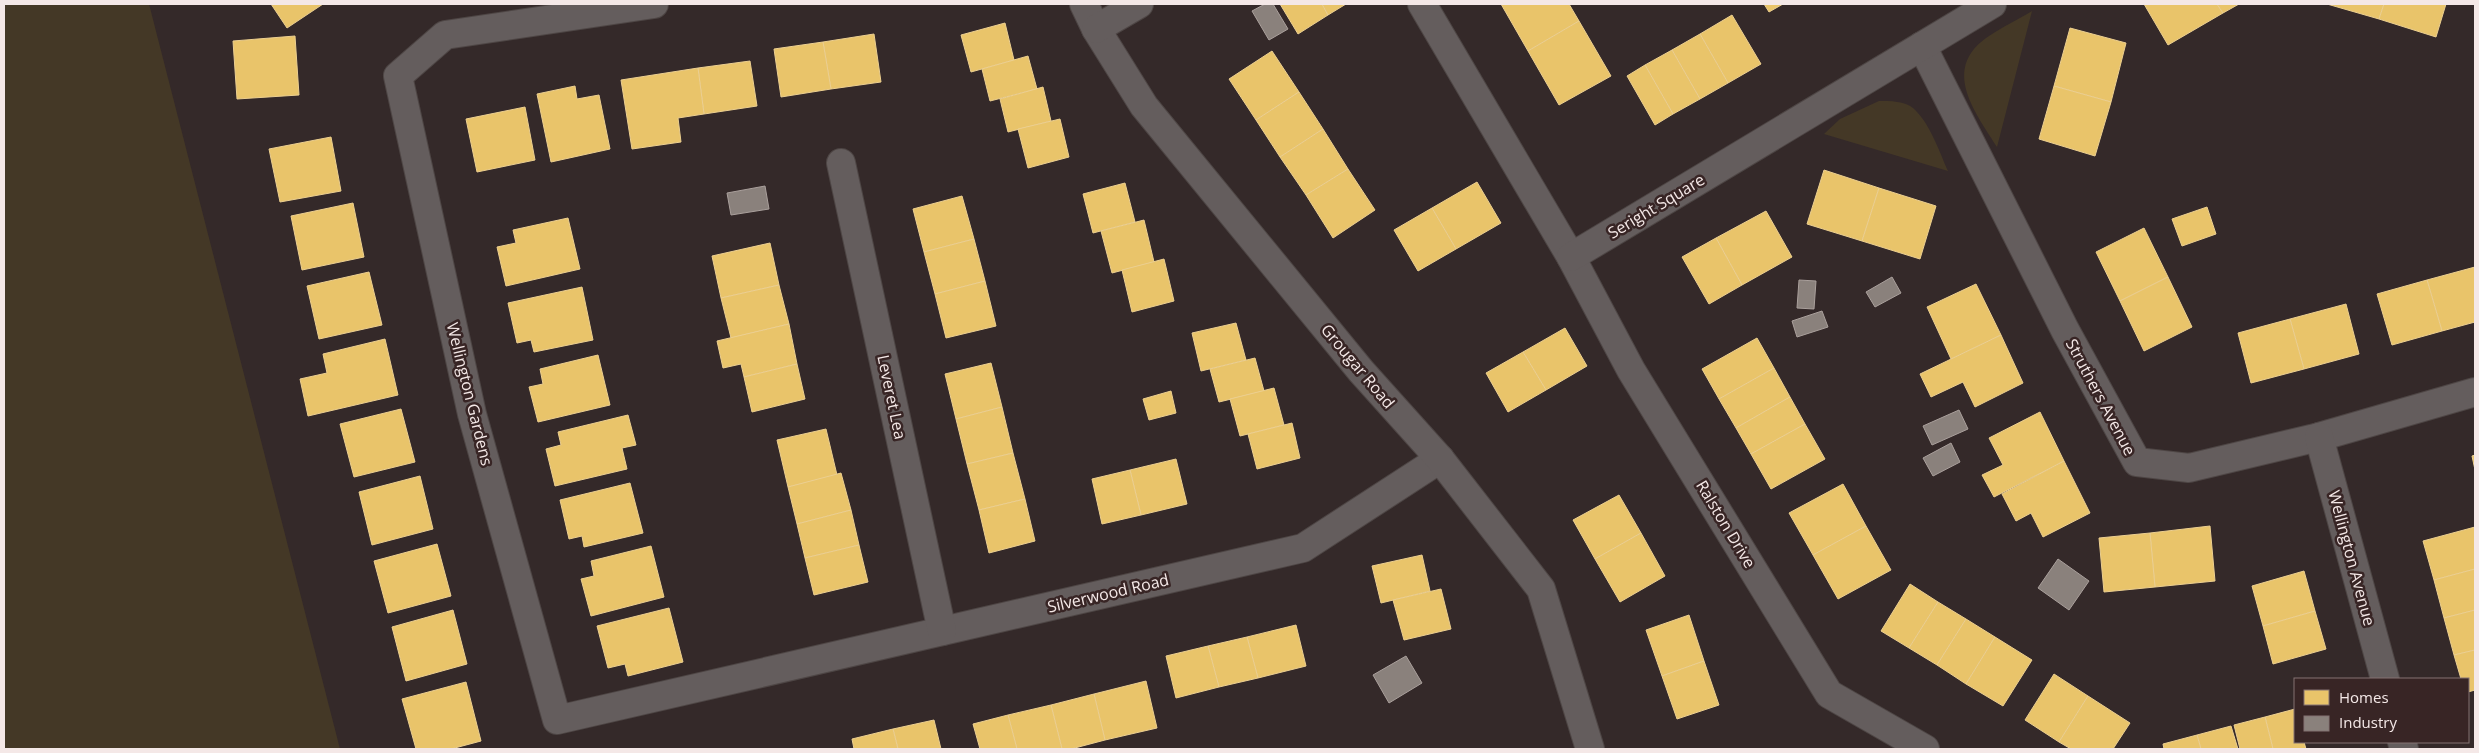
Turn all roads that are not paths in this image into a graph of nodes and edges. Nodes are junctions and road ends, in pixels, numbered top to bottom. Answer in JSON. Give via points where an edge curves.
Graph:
{"nodes":[{"id":1,"x":654,"y":4,"type":"edge"},
{"id":2,"x":1084,"y":4,"type":"edge"},
{"id":3,"x":1139,"y":4,"type":"edge"},
{"id":4,"x":1422,"y":4,"type":"edge"},
{"id":5,"x":1992,"y":4,"type":"edge"},
{"id":6,"x":1096,"y":29,"type":"junction"},
{"id":7,"x":1922,"y":46,"type":"junction"},
{"id":8,"x":841,"y":163,"type":"dead end"},
{"id":9,"x":1571,"y":257,"type":"junction"},
{"id":10,"x":2475,"y":392,"type":"edge"},
{"id":11,"x":2320,"y":437,"type":"junction"},
{"id":12,"x":1440,"y":460,"type":"junction"},
{"id":13,"x":942,"y":631,"type":"junction"},
{"id":14,"x":754,"y":674,"type":"joint"},
{"id":15,"x":2385,"y":678,"type":"edge"},
{"id":16,"x":1590,"y":749,"type":"edge"},
{"id":17,"x":1925,"y":749,"type":"edge"}],
"edges":[{"from":1,"to":14,"type":"street","name":"Wellington Gardens","via":[[445,35],[398,76],[472,414],[557,720]]},
{"from":2,"to":6,"type":"street","name":"Grougar Road"},
{"from":3,"to":6,"type":"street"},
{"from":4,"to":9,"type":"street"},
{"from":5,"to":7,"type":"street","name":"Seright Square"},
{"from":6,"to":12,"type":"street","name":"Grougar Road","via":[[1144,106],[1361,371]]},
{"from":7,"to":9,"type":"street","name":"Seright Square"},
{"from":7,"to":11,"type":"street","name":"Struthers Avenue","via":[[2065,330],[2137,462],[2189,468]]},
{"from":8,"to":13,"type":"street","name":"Leveret Lea"},
{"from":9,"to":17,"type":"street","name":"Ralston Drive","via":[[1631,370],[1829,694]]},
{"from":10,"to":11,"type":"street","name":"Struthers Avenue"},
{"from":11,"to":15,"type":"street","name":"Wellington Avenue"},
{"from":12,"to":13,"type":"street","name":"Silverwood Road","via":[[1303,548]]},
{"from":12,"to":16,"type":"street","name":"Grougar Road","via":[[1541,589]]},
{"from":13,"to":14,"type":"street","name":"Silverwood Road"}]}
